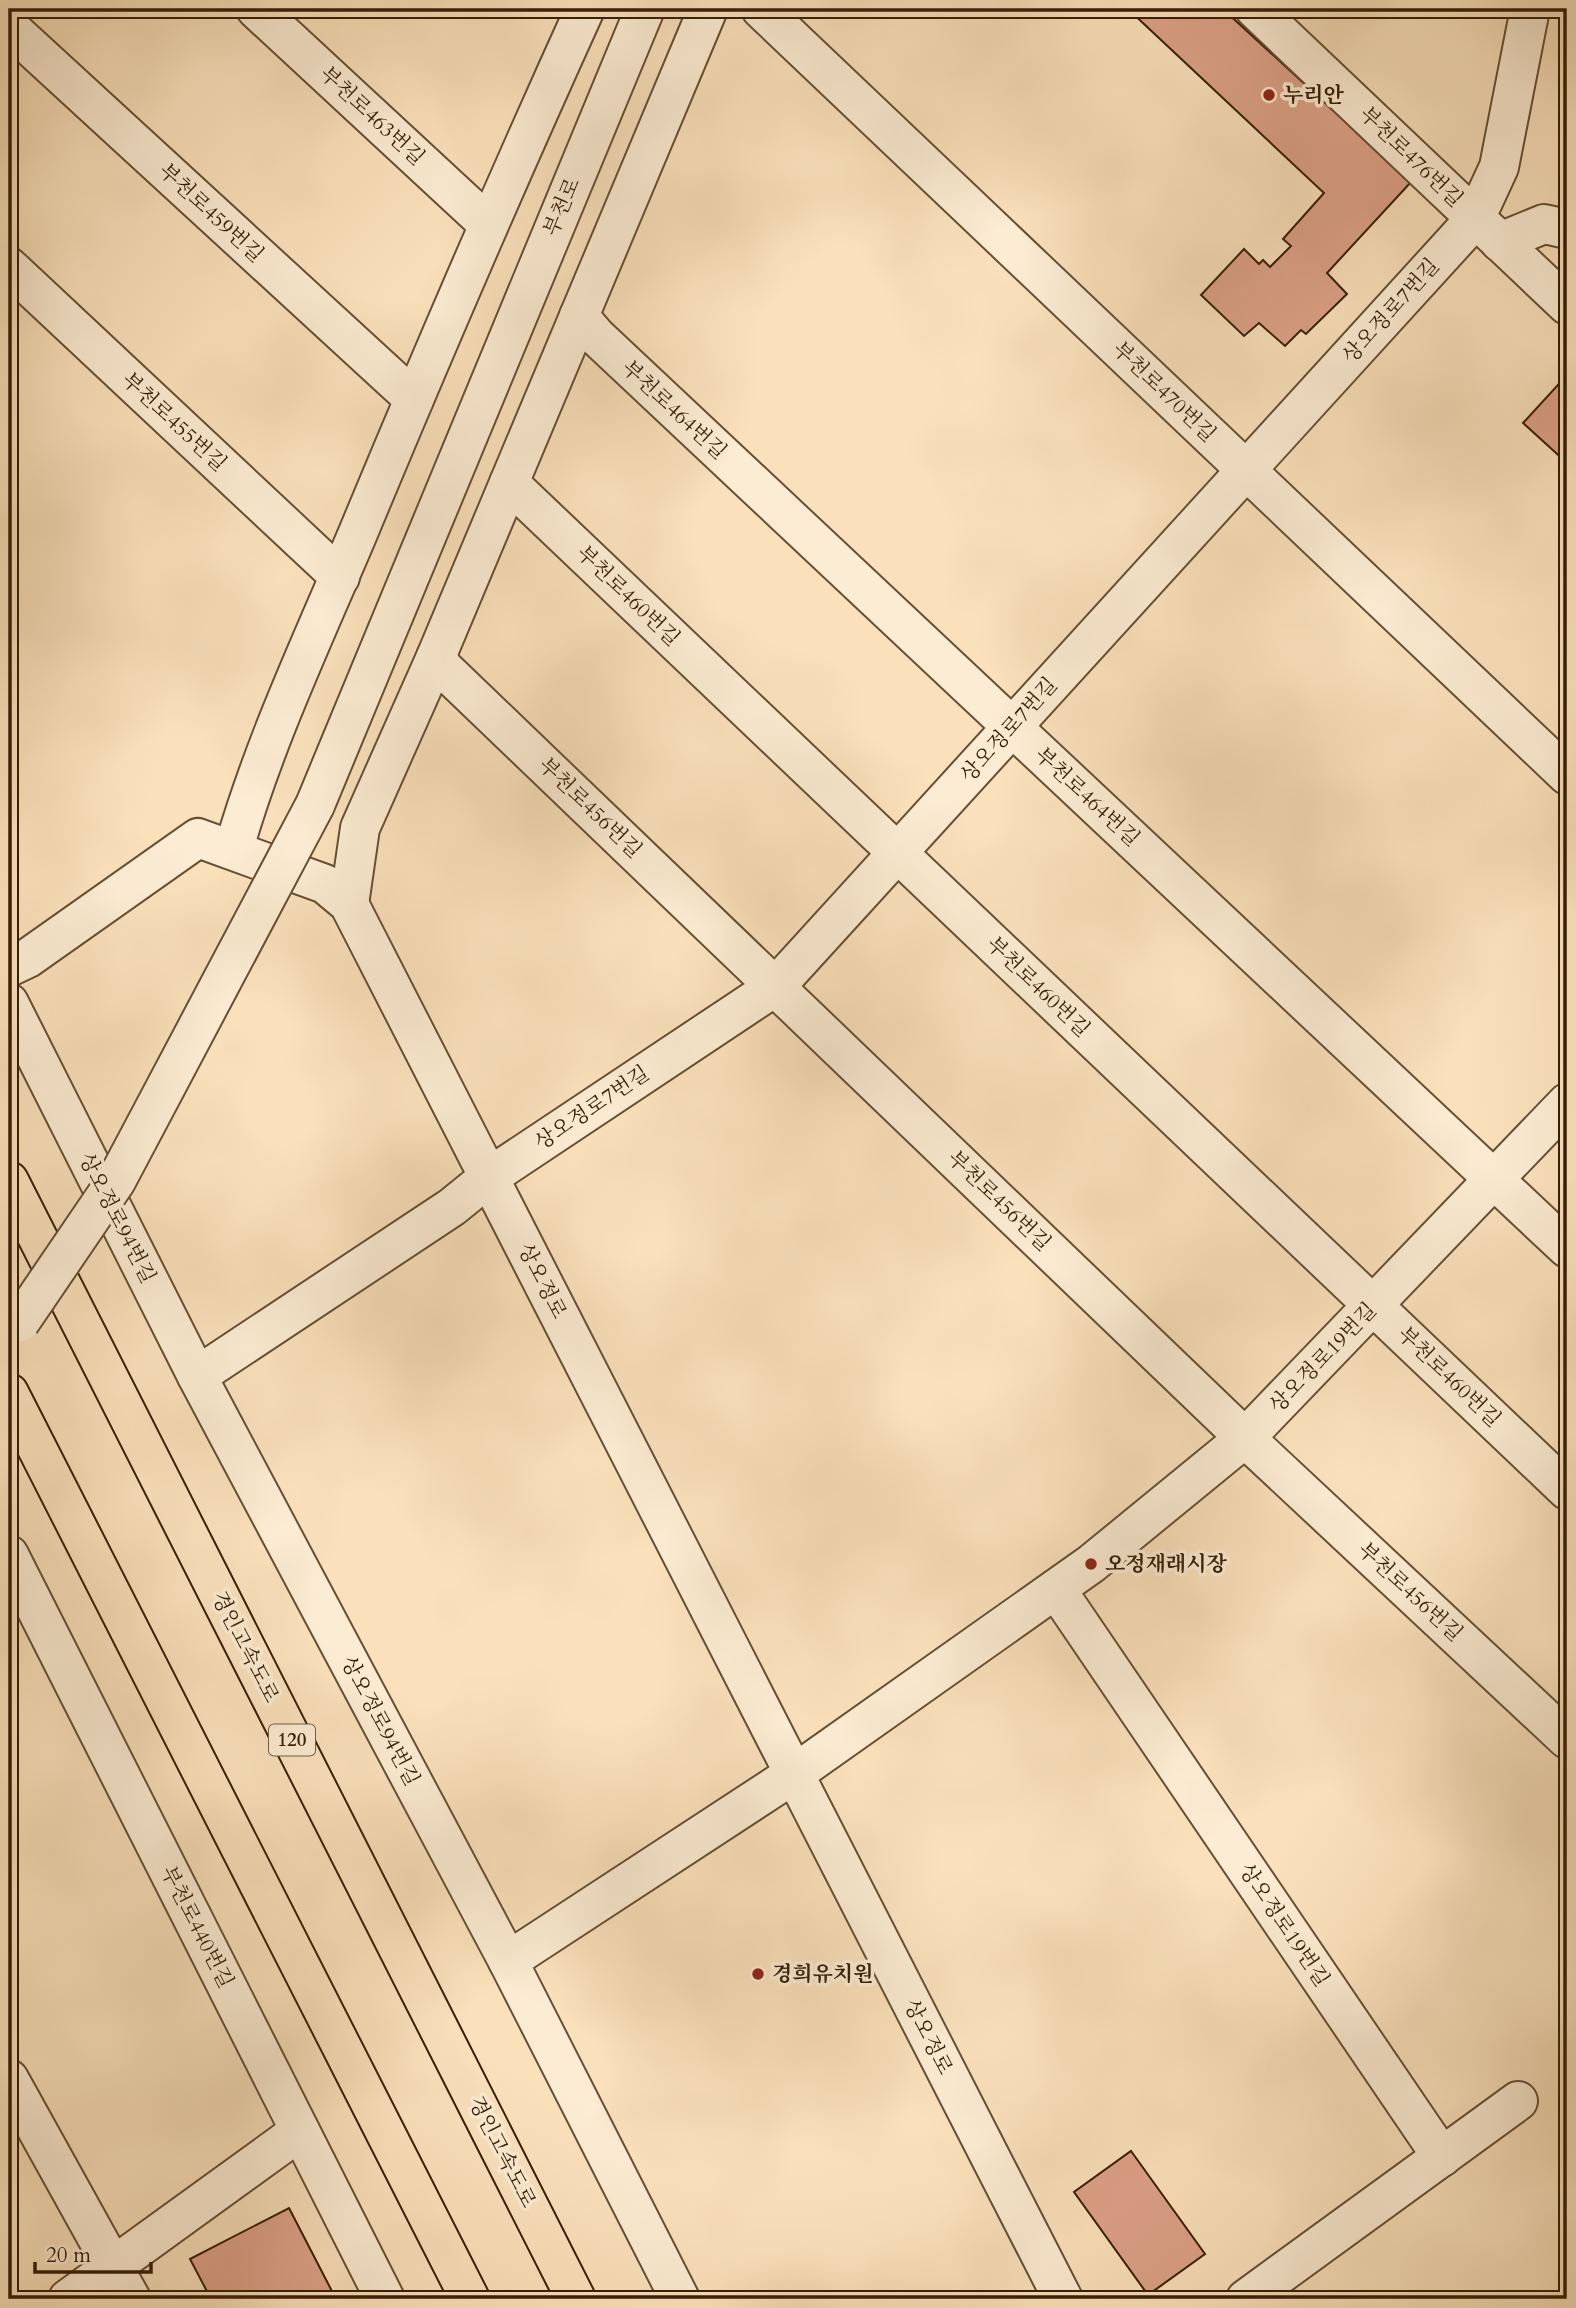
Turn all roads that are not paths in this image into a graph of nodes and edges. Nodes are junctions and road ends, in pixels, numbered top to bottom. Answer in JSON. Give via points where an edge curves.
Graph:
{"nodes":[{"id":1,"x":256,"y":9,"type":"edge"},
{"id":2,"x":584,"y":9,"type":"edge"},
{"id":3,"x":645,"y":9,"type":"edge"},
{"id":4,"x":708,"y":9,"type":"edge"},
{"id":5,"x":761,"y":9,"type":"edge"},
{"id":6,"x":1255,"y":9,"type":"edge"},
{"id":7,"x":1530,"y":9,"type":"edge"},
{"id":8,"x":9,"y":27,"type":"edge"},
{"id":9,"x":488,"y":223,"type":"junction"},
{"id":10,"x":1567,"y":229,"type":"edge"},
{"id":11,"x":1488,"y":230,"type":"junction"},
{"id":12,"x":9,"y":267,"type":"edge"},
{"id":13,"x":1567,"y":305,"type":"edge"},
{"id":14,"x":579,"y":316,"type":"junction"},
{"id":15,"x":414,"y":399,"type":"junction"},
{"id":16,"x":1246,"y":470,"type":"junction"},
{"id":17,"x":509,"y":483,"type":"junction"},
{"id":18,"x":340,"y":577,"type":"junction"},
{"id":19,"x":436,"y":657,"type":"junction"},
{"id":20,"x":1012,"y":727,"type":"junction"},
{"id":21,"x":1567,"y":775,"type":"edge"},
{"id":22,"x":216,"y":843,"type":"junction"},
{"id":23,"x":898,"y":853,"type":"junction"},
{"id":24,"x":349,"y":904,"type":"junction"},
{"id":25,"x":9,"y":967,"type":"edge"},
{"id":26,"x":776,"y":986,"type":"junction"},
{"id":27,"x":9,"y":1003,"type":"edge"},
{"id":28,"x":1567,"y":1103,"type":"edge"},
{"id":29,"x":489,"y":1177,"type":"junction"},
{"id":30,"x":1494,"y":1180,"type":"junction"},
{"id":31,"x":9,"y":1181,"type":"edge"},
{"id":32,"x":1567,"y":1248,"type":"edge"},
{"id":33,"x":1373,"y":1305,"type":"junction"},
{"id":34,"x":9,"y":1339,"type":"edge"},
{"id":35,"x":197,"y":1376,"type":"junction"},
{"id":36,"x":9,"y":1393,"type":"edge"},
{"id":37,"x":1245,"y":1438,"type":"junction"},
{"id":38,"x":1567,"y":1490,"type":"edge"},
{"id":39,"x":9,"y":1555,"type":"edge"},
{"id":40,"x":1056,"y":1589,"type":"junction"},
{"id":41,"x":1567,"y":1740,"type":"edge"},
{"id":42,"x":794,"y":1773,"type":"junction"},
{"id":43,"x":508,"y":1961,"type":"junction"},
{"id":44,"x":9,"y":2079,"type":"edge"},
{"id":45,"x":1518,"y":2101,"type":"dead end"},
{"id":46,"x":300,"y":2131,"type":"junction"},
{"id":47,"x":1442,"y":2157,"type":"junction"},
{"id":48,"x":114,"y":2266,"type":"junction"},
{"id":49,"x":68,"y":2299,"type":"edge"},
{"id":50,"x":131,"y":2299,"type":"edge"},
{"id":51,"x":385,"y":2299,"type":"edge"},
{"id":52,"x":470,"y":2299,"type":"edge"},
{"id":53,"x":576,"y":2299,"type":"edge"},
{"id":54,"x":680,"y":2299,"type":"edge"},
{"id":55,"x":1063,"y":2299,"type":"edge"},
{"id":56,"x":1246,"y":2299,"type":"edge"}],
"edges":[{"from":1,"to":9,"type":"street","name":"부천로463번길"},
{"from":2,"to":9,"type":"street"},
{"from":3,"to":34,"type":"street","name":"부천로","bridge":true,"via":[[314,805],[116,1181]]},
{"from":4,"to":14,"type":"street"},
{"from":5,"to":16,"type":"street","name":"부천로470번길"},
{"from":6,"to":11,"type":"street","name":"부천로476번길"},
{"from":7,"to":11,"type":"street"},
{"from":8,"to":15,"type":"street","name":"부천로459번길"},
{"from":9,"to":15,"type":"street"},
{"from":10,"to":11,"type":"street","via":[[1544,225]]},
{"from":11,"to":13,"type":"street","name":"부천로476번길"},
{"from":11,"to":16,"type":"street","name":"상오정로7번길"},
{"from":12,"to":18,"type":"street","name":"부천로455번길"},
{"from":14,"to":17,"type":"street"},
{"from":14,"to":20,"type":"street","name":"부천로464번길"},
{"from":15,"to":18,"type":"street"},
{"from":16,"to":20,"type":"street","name":"상오정로7번길"},
{"from":16,"to":21,"type":"street","name":"부천로470번길"},
{"from":17,"to":19,"type":"street"},
{"from":17,"to":23,"type":"street","name":"부천로460번길"},
{"from":18,"to":22,"type":"street","via":[[251,788]]},
{"from":19,"to":24,"type":"street","via":[[360,828]]},
{"from":19,"to":26,"type":"street","name":"부천로456번길"},
{"from":20,"to":23,"type":"street","name":"상오정로7번길"},
{"from":20,"to":30,"type":"street","name":"부천로464번길"},
{"from":22,"to":24,"type":"street","name":"상오정로","via":[[325,884]]},
{"from":22,"to":25,"type":"street"},
{"from":23,"to":26,"type":"street","name":"상오정로7번길"},
{"from":23,"to":33,"type":"street","name":"부천로460번길"},
{"from":24,"to":29,"type":"street","name":"상오정로"},
{"from":26,"to":29,"type":"street","name":"상오정로7번길"},
{"from":26,"to":37,"type":"street","name":"부천로456번길"},
{"from":27,"to":35,"type":"street","name":"상오정로94번길"},
{"from":28,"to":30,"type":"street","name":"상오정로19번길"},
{"from":29,"to":35,"type":"street","name":"상오정로7번길","via":[[452,1207]]},
{"from":29,"to":42,"type":"street","name":"상오정로"},
{"from":30,"to":32,"type":"street","name":"부천로464번길"},
{"from":30,"to":33,"type":"street","name":"상오정로19번길"},
{"from":31,"to":53,"type":"highway","name":"경인고속도로","number":"120"},
{"from":33,"to":37,"type":"street","name":"상오정로19번길"},
{"from":33,"to":38,"type":"street","name":"부천로460번길"},
{"from":35,"to":43,"type":"street","name":"상오정로94번길"},
{"from":36,"to":52,"type":"highway"},
{"from":37,"to":40,"type":"street","name":"상오정로19번길"},
{"from":37,"to":41,"type":"street","name":"부천로456번길"},
{"from":39,"to":46,"type":"street","name":"부천로440번길"},
{"from":40,"to":42,"type":"street","name":"상오정로19번길"},
{"from":40,"to":47,"type":"street","name":"상오정로19번길"},
{"from":42,"to":43,"type":"street"},
{"from":42,"to":55,"type":"street","name":"상오정로"},
{"from":43,"to":54,"type":"street","name":"상오정로94번길"},
{"from":44,"to":48,"type":"street"},
{"from":45,"to":47,"type":"street"},
{"from":46,"to":48,"type":"street"},
{"from":46,"to":51,"type":"street","name":"부천로440번길"},
{"from":47,"to":56,"type":"street"},
{"from":48,"to":49,"type":"street"},
{"from":48,"to":50,"type":"street"}]}
